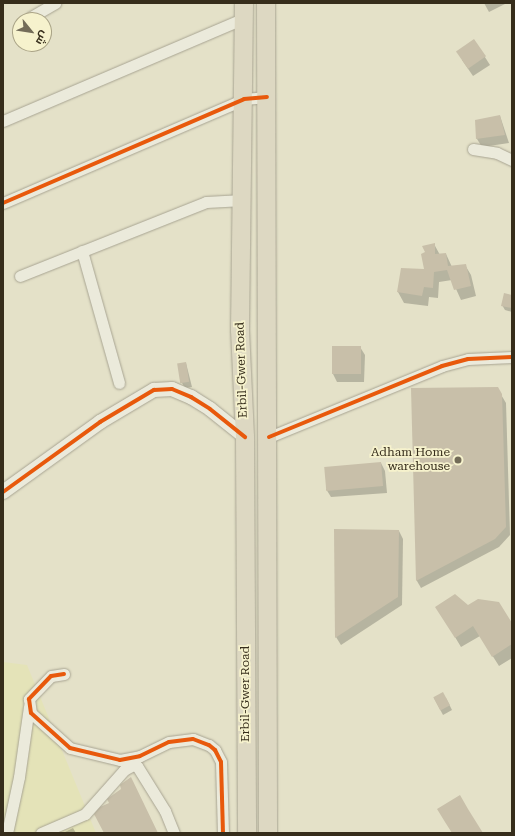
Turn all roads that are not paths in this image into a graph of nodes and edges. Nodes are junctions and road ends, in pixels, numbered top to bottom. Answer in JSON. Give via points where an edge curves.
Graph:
{"nodes":[{"id":1,"x":55,"y":3,"type":"edge"},
{"id":2,"x":266,"y":3,"type":"edge"},
{"id":3,"x":244,"y":10,"type":"edge"},
{"id":4,"x":40,"y":12,"type":"edge"},
{"id":5,"x":267,"y":97,"type":"junction"},
{"id":6,"x":244,"y":99,"type":"junction"},
{"id":7,"x":3,"y":121,"type":"edge"},
{"id":8,"x":473,"y":149,"type":"dead end"},
{"id":9,"x":512,"y":160,"type":"edge"},
{"id":10,"x":243,"y":200,"type":"junction"},
{"id":11,"x":3,"y":203,"type":"edge"},
{"id":12,"x":82,"y":251,"type":"junction"},
{"id":13,"x":20,"y":276,"type":"dead end"},
{"id":14,"x":512,"y":357,"type":"edge"},
{"id":15,"x":119,"y":383,"type":"dead end"},
{"id":16,"x":245,"y":437,"type":"junction"},
{"id":17,"x":269,"y":437,"type":"junction"},
{"id":18,"x":3,"y":492,"type":"edge"},
{"id":19,"x":64,"y":674,"type":"dead end"},
{"id":20,"x":30,"y":704,"type":"junction"},
{"id":21,"x":7,"y":833,"type":"edge"},
{"id":22,"x":40,"y":833,"type":"edge"},
{"id":23,"x":174,"y":833,"type":"edge"},
{"id":24,"x":223,"y":833,"type":"edge"},
{"id":25,"x":247,"y":833,"type":"edge"},
{"id":26,"x":268,"y":833,"type":"edge"}],
"edges":[{"from":1,"to":4,"type":"street"},
{"from":2,"to":5,"type":"highway","name":"Erbil-Gwer Road"},
{"from":3,"to":6,"type":"highway","name":"Erbil-Gwer Road"},
{"from":3,"to":7,"type":"street"},
{"from":5,"to":6,"type":"street"},
{"from":5,"to":17,"type":"highway","name":"Erbil-Gwer Road"},
{"from":6,"to":10,"type":"highway","name":"Erbil-Gwer Road"},
{"from":6,"to":11,"type":"street"},
{"from":8,"to":9,"type":"street","via":[[497,153]]},
{"from":10,"to":12,"type":"street","via":[[206,202]]},
{"from":10,"to":16,"type":"highway","name":"Erbil-Gwer Road","via":[[240,330]]},
{"from":12,"to":13,"type":"street"},
{"from":12,"to":15,"type":"street"},
{"from":14,"to":17,"type":"street","via":[[468,359],[442,366]]},
{"from":16,"to":18,"type":"street","via":[[191,397],[172,389],[159,389],[100,422]]},
{"from":16,"to":25,"type":"highway","name":"Erbil-Gwer Road"},
{"from":17,"to":26,"type":"highway","name":"Erbil-Gwer Road"},
{"from":19,"to":20,"type":"street","via":[[51,676],[29,700]]},
{"from":20,"to":21,"type":"street"},
{"from":20,"to":24,"type":"street","via":[[31,713],[45,727],[70,748],[85,754],[120,760],[140,756],[154,748],[182,739],[193,739],[210,745],[219,755],[221,762]]},
{"from":22,"to":23,"type":"street","via":[[85,814],[124,770],[133,765],[137,766],[165,811]]}]}
